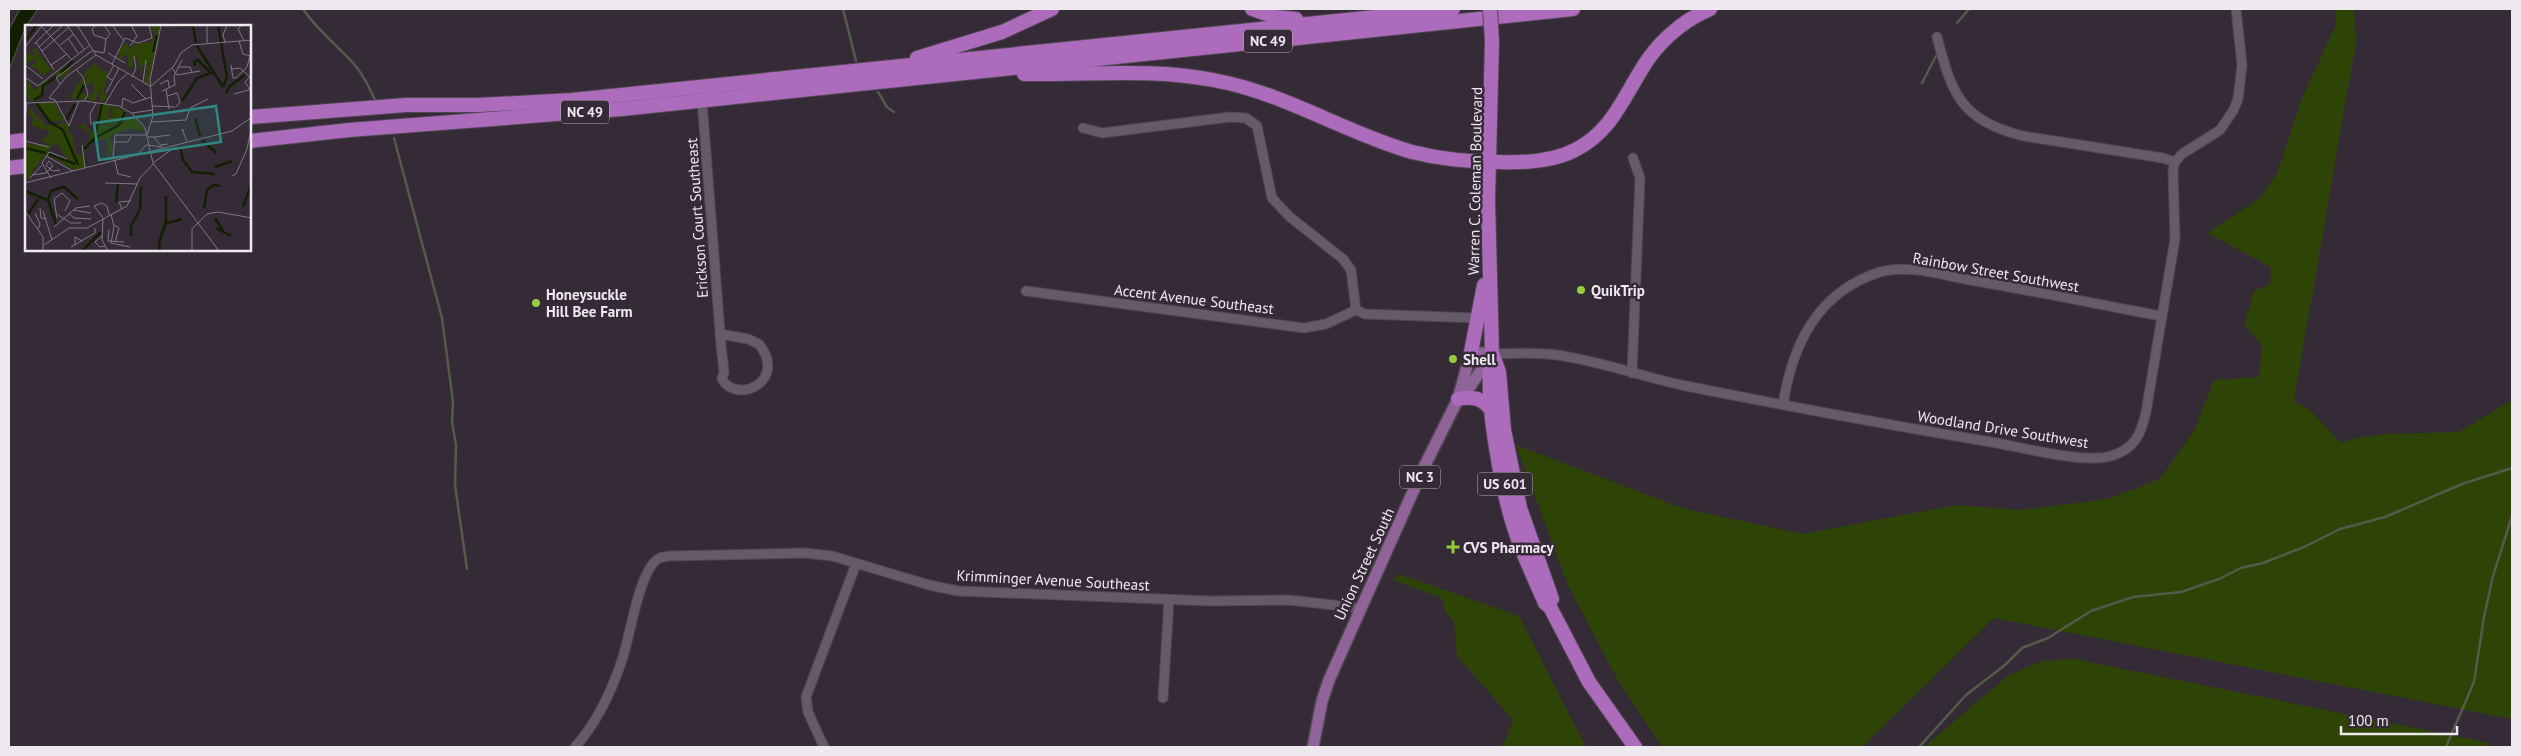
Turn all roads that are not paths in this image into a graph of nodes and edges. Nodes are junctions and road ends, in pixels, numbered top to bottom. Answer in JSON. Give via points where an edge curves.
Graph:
{"nodes":[{"id":1,"x":1052,"y":9,"type":"edge"},
{"id":2,"x":1252,"y":9,"type":"edge"},
{"id":3,"x":1453,"y":9,"type":"edge"},
{"id":4,"x":1490,"y":9,"type":"edge"},
{"id":5,"x":1573,"y":9,"type":"edge"},
{"id":6,"x":1710,"y":9,"type":"edge"},
{"id":7,"x":2236,"y":10,"type":"edge"},
{"id":8,"x":1329,"y":22,"type":"junction"},
{"id":9,"x":1937,"y":37,"type":"dead end"},
{"id":10,"x":874,"y":69,"type":"junction"},
{"id":11,"x":962,"y":73,"type":"junction"},
{"id":12,"x":702,"y":100,"type":"junction"},
{"id":13,"x":251,"y":117,"type":"edge"},
{"id":14,"x":1084,"y":128,"type":"dead end"},
{"id":15,"x":25,"y":140,"type":"edge"},
{"id":16,"x":251,"y":141,"type":"edge"},
{"id":17,"x":9,"y":142,"type":"edge"},
{"id":18,"x":1633,"y":158,"type":"dead end"},
{"id":19,"x":1489,"y":162,"type":"junction"},
{"id":20,"x":2175,"y":162,"type":"junction"},
{"id":21,"x":25,"y":166,"type":"edge"},
{"id":22,"x":9,"y":168,"type":"edge"},
{"id":23,"x":1489,"y":258,"type":"junction"},
{"id":24,"x":1026,"y":291,"type":"dead end"},
{"id":25,"x":1356,"y":310,"type":"junction"},
{"id":26,"x":2160,"y":316,"type":"junction"},
{"id":27,"x":1478,"y":318,"type":"junction"},
{"id":28,"x":720,"y":334,"type":"junction"},
{"id":29,"x":1471,"y":352,"type":"junction"},
{"id":30,"x":1492,"y":354,"type":"junction"},
{"id":31,"x":1632,"y":373,"type":"junction"},
{"id":32,"x":1458,"y":399,"type":"junction"},
{"id":33,"x":1783,"y":405,"type":"junction"},
{"id":34,"x":1492,"y":411,"type":"junction"},
{"id":35,"x":856,"y":564,"type":"junction"},
{"id":36,"x":1169,"y":600,"type":"junction"},
{"id":37,"x":1550,"y":607,"type":"junction"},
{"id":38,"x":1360,"y":608,"type":"junction"},
{"id":39,"x":1163,"y":698,"type":"dead end"},
{"id":40,"x":575,"y":747,"type":"edge"},
{"id":41,"x":824,"y":747,"type":"edge"},
{"id":42,"x":1313,"y":747,"type":"edge"},
{"id":43,"x":1635,"y":747,"type":"edge"}],
"edges":[{"from":1,"to":10,"type":"highway","via":[[968,44]]},
{"from":2,"to":8,"type":"highway","via":[[1275,17]]},
{"from":3,"to":8,"type":"highway","number":"NC 49"},
{"from":4,"to":19,"type":"highway","name":"Warren C. Coleman Boulevard","number":"US 601","bridge":true},
{"from":5,"to":11,"type":"highway","number":"NC 49"},
{"from":6,"to":19,"type":"highway","via":[[1686,22],[1651,55],[1609,125],[1594,139],[1556,157]]},
{"from":7,"to":20,"type":"street","via":[[2242,66],[2238,99],[2220,130]]},
{"from":8,"to":10,"type":"highway","number":"NC 49"},
{"from":9,"to":20,"type":"street","via":[[1951,84],[1967,109],[1977,117],[2023,136]]},
{"from":10,"to":13,"type":"highway","number":"NC 49","via":[[572,100],[406,105]]},
{"from":11,"to":12,"type":"highway","number":"NC 49"},
{"from":11,"to":19,"type":"highway","via":[[1145,74],[1212,80],[1272,95],[1412,152]]},
{"from":12,"to":16,"type":"highway","number":"NC 49"},
{"from":12,"to":28,"type":"street","name":"Erickson Court Southeast"},
{"from":14,"to":25,"type":"street","via":[[1102,133],[1230,118],[1252,121],[1260,135],[1272,198],[1290,217],[1343,259],[1351,270]]},
{"from":15,"to":17,"type":"highway"},
{"from":18,"to":31,"type":"street","via":[[1640,178]]},
{"from":19,"to":23,"type":"highway","name":"Warren C. Coleman Boulevard","number":"US 601"},
{"from":20,"to":26,"type":"street","name":"Woodland Drive Southwest","via":[[2172,180],[2175,239]]},
{"from":21,"to":22,"type":"highway"},
{"from":23,"to":27,"type":"highway"},
{"from":23,"to":30,"type":"highway","name":"Warren C. Coleman Boulevard","number":"US 601"},
{"from":24,"to":25,"type":"street","name":"Accent Avenue Southeast","via":[[1304,328],[1326,324]]},
{"from":25,"to":27,"type":"street","via":[[1365,314]]},
{"from":26,"to":33,"type":"street","name":"Rainbow Street Southwest","via":[[1920,271],[1880,273],[1842,293],[1814,318],[1804,333],[1792,364]]},
{"from":26,"to":33,"type":"street","name":"Woodland Drive Southwest","via":[[2142,428],[2128,449],[2110,456],[2085,457],[2044,452]]},
{"from":27,"to":29,"type":"highway"},
{"from":28,"to":28,"type":"street","name":"Erickson Court Southeast","via":[[722,379],[726,386],[741,389],[763,382],[768,375],[767,363],[759,344],[748,338]]},
{"from":29,"to":30,"type":"main road"},
{"from":29,"to":32,"type":"main road","name":"Union Street South"},
{"from":30,"to":31,"type":"street","name":"Woodland Drive Southwest","via":[[1556,355]]},
{"from":30,"to":32,"type":"main road","name":"Union Street South","number":"NC 3"},
{"from":30,"to":34,"type":"highway","name":"Warren C. Coleman Boulevard","number":"US 601","via":[[1488,372]]},
{"from":30,"to":37,"type":"highway","name":"Warren C. Coleman Boulevard","number":"US 601","via":[[1499,372],[1504,430],[1520,508],[1552,598]]},
{"from":31,"to":33,"type":"street","name":"Woodland Drive Southwest"},
{"from":32,"to":34,"type":"highway","via":[[1479,399]]},
{"from":32,"to":38,"type":"main road","name":"Union Street South","number":"NC 3"},
{"from":34,"to":37,"type":"highway","name":"Warren C. Coleman Boulevard","number":"US 601","via":[[1499,461],[1518,540],[1544,602]]},
{"from":35,"to":36,"type":"street","name":"Krimminger Avenue Southeast","via":[[958,591]]},
{"from":35,"to":40,"type":"street","name":"Krimminger Avenue Southeast","via":[[832,556],[789,553],[659,558],[644,580],[621,665],[594,720]]},
{"from":35,"to":41,"type":"street","via":[[806,697],[808,712]]},
{"from":36,"to":38,"type":"street","name":"Krimminger Avenue Southeast","via":[[1289,600]]},
{"from":36,"to":39,"type":"street"},
{"from":37,"to":43,"type":"highway","name":"Warren C. Coleman Boulevard","number":"US 601","via":[[1589,682]]},
{"from":38,"to":42,"type":"main road","name":"Union Street South","number":"NC 3","via":[[1327,687]]}]}
